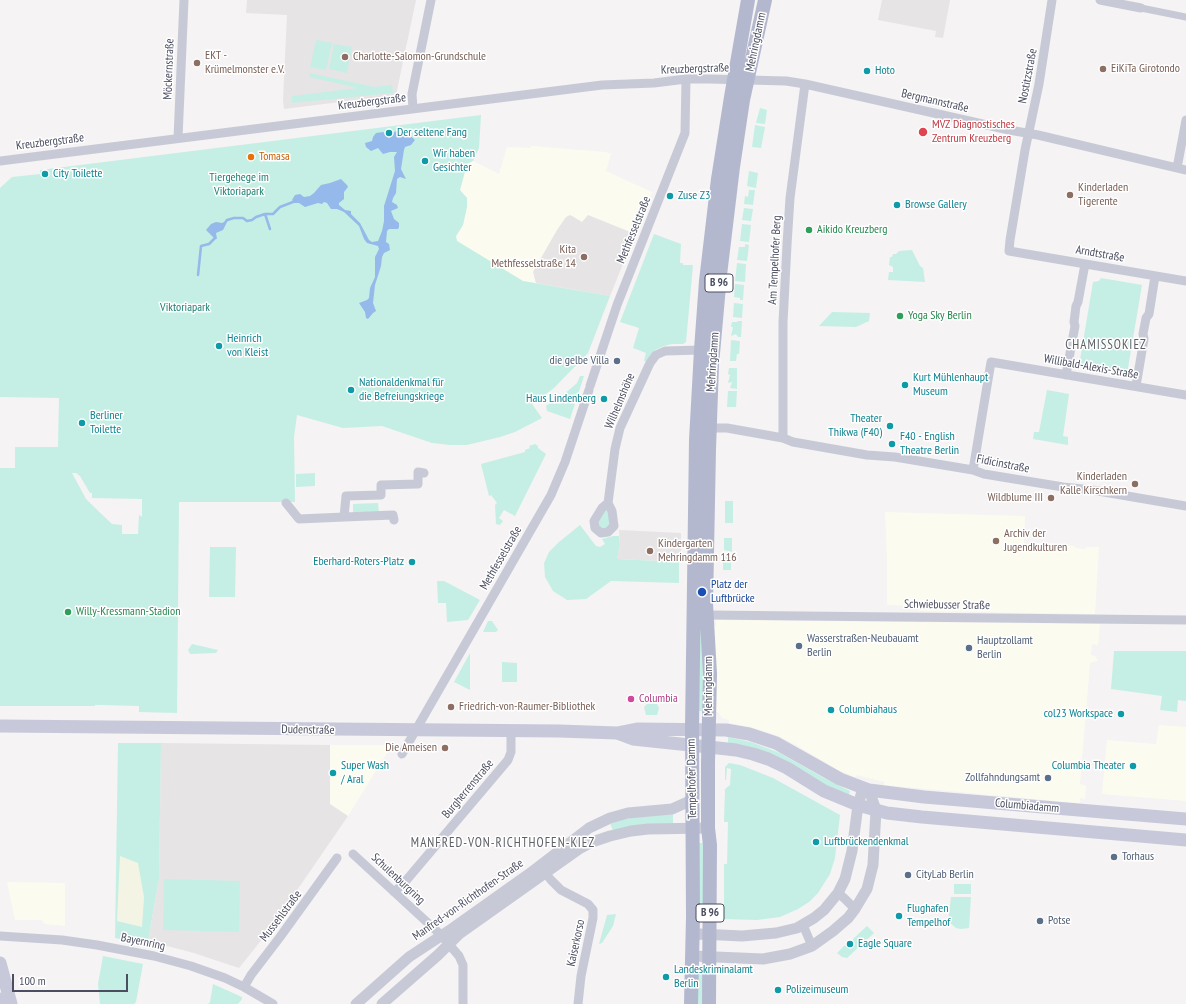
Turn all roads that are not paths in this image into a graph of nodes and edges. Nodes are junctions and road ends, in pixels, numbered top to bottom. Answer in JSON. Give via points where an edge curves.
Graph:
{"nodes":[{"id":1,"x":184,"y":0,"type":"edge"},
{"id":2,"x":431,"y":0,"type":"edge"},
{"id":3,"x":748,"y":0,"type":"edge"},
{"id":4,"x":765,"y":0,"type":"edge"},
{"id":5,"x":1052,"y":0,"type":"edge"},
{"id":6,"x":1100,"y":0,"type":"edge"},
{"id":7,"x":1140,"y":8,"type":"joint"},
{"id":8,"x":1186,"y":16,"type":"edge"},
{"id":9,"x":686,"y":79,"type":"junction"},
{"id":10,"x":734,"y":80,"type":"junction"},
{"id":11,"x":748,"y":80,"type":"junction"},
{"id":12,"x":805,"y":84,"type":"junction"},
{"id":13,"x":413,"y":109,"type":"junction"},
{"id":14,"x":1186,"y":120,"type":"edge"},
{"id":15,"x":1029,"y":134,"type":"junction"},
{"id":16,"x":178,"y":138,"type":"junction"},
{"id":17,"x":0,"y":161,"type":"edge"},
{"id":18,"x":1182,"y":169,"type":"edge"},
{"id":19,"x":1009,"y":251,"type":"joint"},
{"id":20,"x":1085,"y":264,"type":"junction"},
{"id":21,"x":1154,"y":276,"type":"junction"},
{"id":22,"x":1186,"y":281,"type":"edge"},
{"id":23,"x":701,"y":350,"type":"junction"},
{"id":24,"x":1066,"y":375,"type":"junction"},
{"id":25,"x":1136,"y":386,"type":"junction"},
{"id":26,"x":1186,"y":395,"type":"edge"},
{"id":27,"x":703,"y":428,"type":"junction"},
{"id":28,"x":783,"y":438,"type":"junction"},
{"id":29,"x":973,"y":470,"type":"junction"},
{"id":30,"x":424,"y":473,"type":"dead end"},
{"id":31,"x":286,"y":503,"type":"dead end"},
{"id":32,"x":608,"y":504,"type":"dead end"},
{"id":33,"x":1186,"y":506,"type":"edge"},
{"id":34,"x":344,"y":517,"type":"junction"},
{"id":35,"x":394,"y":520,"type":"dead end"},
{"id":36,"x":701,"y":614,"type":"junction"},
{"id":37,"x":1186,"y":620,"type":"edge"},
{"id":38,"x":0,"y":726,"type":"edge"},
{"id":39,"x":692,"y":729,"type":"junction"},
{"id":40,"x":709,"y":729,"type":"junction"},
{"id":41,"x":417,"y":730,"type":"junction"},
{"id":42,"x":511,"y":731,"type":"junction"},
{"id":43,"x":617,"y":733,"type":"junction"},
{"id":44,"x":692,"y":745,"type":"junction"},
{"id":45,"x":708,"y":746,"type":"junction"},
{"id":46,"x":402,"y":754,"type":"dead end"},
{"id":47,"x":866,"y":789,"type":"junction"},
{"id":48,"x":692,"y":800,"type":"junction"},
{"id":49,"x":858,"y":805,"type":"junction"},
{"id":50,"x":876,"y":810,"type":"junction"},
{"id":51,"x":1094,"y":811,"type":"junction"},
{"id":52,"x":1144,"y":816,"type":"junction"},
{"id":53,"x":1168,"y":818,"type":"junction"},
{"id":54,"x":1186,"y":819,"type":"edge"},
{"id":55,"x":605,"y":820,"type":"junction"},
{"id":56,"x":693,"y":828,"type":"junction"},
{"id":57,"x":708,"y":828,"type":"junction"},
{"id":58,"x":1092,"y":832,"type":"junction"},
{"id":59,"x":610,"y":836,"type":"junction"},
{"id":60,"x":1142,"y":836,"type":"junction"},
{"id":61,"x":1167,"y":839,"type":"junction"},
{"id":62,"x":1186,"y":840,"type":"edge"},
{"id":63,"x":354,"y":854,"type":"dead end"},
{"id":64,"x":337,"y":858,"type":"dead end"},
{"id":65,"x":542,"y":869,"type":"junction"},
{"id":66,"x":394,"y":892,"type":"junction"},
{"id":67,"x":838,"y":893,"type":"junction"},
{"id":68,"x":855,"y":909,"type":"junction"},
{"id":69,"x":803,"y":925,"type":"junction"},
{"id":70,"x":709,"y":934,"type":"junction"},
{"id":71,"x":441,"y":935,"type":"junction"},
{"id":72,"x":0,"y":936,"type":"edge"},
{"id":73,"x":692,"y":937,"type":"junction"},
{"id":74,"x":449,"y":944,"type":"junction"},
{"id":75,"x":812,"y":946,"type":"junction"},
{"id":76,"x":692,"y":956,"type":"junction"},
{"id":77,"x":709,"y":957,"type":"junction"},
{"id":78,"x":0,"y":963,"type":"edge"},
{"id":79,"x":244,"y":987,"type":"junction"},
{"id":80,"x":0,"y":998,"type":"edge"},
{"id":81,"x":2,"y":1004,"type":"edge"},
{"id":82,"x":11,"y":1004,"type":"edge"},
{"id":83,"x":273,"y":1004,"type":"edge"},
{"id":84,"x":356,"y":1004,"type":"edge"},
{"id":85,"x":382,"y":1004,"type":"edge"},
{"id":86,"x":463,"y":1004,"type":"edge"},
{"id":87,"x":578,"y":1004,"type":"edge"},
{"id":88,"x":691,"y":1004,"type":"edge"},
{"id":89,"x":708,"y":1004,"type":"edge"}],
"edges":[{"from":1,"to":16,"type":"street","name":"Möckernstraße"},
{"from":2,"to":13,"type":"street","via":[[412,94]]},
{"from":3,"to":10,"type":"main road","name":"Mehringdamm","number":"B 96"},
{"from":4,"to":11,"type":"main road","name":"Mehringdamm","number":"B 96"},
{"from":5,"to":15,"type":"street","name":"Nostitzstraße"},
{"from":6,"to":7,"type":"street"},
{"from":7,"to":8,"type":"street"},
{"from":9,"to":10,"type":"street","name":"Kreuzbergstraße"},
{"from":9,"to":13,"type":"street","name":"Kreuzbergstraße","via":[[602,85]]},
{"from":9,"to":41,"type":"street","name":"Methfesselstraße","via":[[685,133],[617,305],[567,457],[551,495]]},
{"from":10,"to":11,"type":"street","name":"Kreuzbergstraße"},
{"from":10,"to":23,"type":"main road","name":"Mehringdamm","number":"B 96","via":[[710,243]]},
{"from":11,"to":12,"type":"street","name":"Bergmannstraße"},
{"from":11,"to":27,"type":"main road","name":"Mehringdamm","number":"B 96","via":[[722,252]]},
{"from":12,"to":15,"type":"street","name":"Bergmannstraße"},
{"from":12,"to":28,"type":"street","name":"Am Tempelhofer Berg","via":[[790,198],[783,322]]},
{"from":13,"to":16,"type":"street","name":"Kreuzbergstraße"},
{"from":14,"to":18,"type":"street"},
{"from":15,"to":18,"type":"street","name":"Bergmannstraße"},
{"from":15,"to":19,"type":"street","name":"Nostitzstraße"},
{"from":16,"to":17,"type":"street","name":"Kreuzbergstraße"},
{"from":19,"to":20,"type":"street","name":"Arndtstraße"},
{"from":20,"to":21,"type":"street","name":"Arndtstraße"},
{"from":20,"to":24,"type":"street"},
{"from":21,"to":22,"type":"street","name":"Arndtstraße"},
{"from":21,"to":25,"type":"street"},
{"from":23,"to":27,"type":"main road","name":"Mehringdamm","number":"B 96"},
{"from":23,"to":32,"type":"street","name":"Wilhelmshöhe","via":[[665,350],[656,355],[650,363],[620,428]]},
{"from":24,"to":25,"type":"street","name":"Willibald-Alexis-Straße"},
{"from":24,"to":29,"type":"street","name":"Willibald-Alexis-Straße","via":[[991,362]]},
{"from":25,"to":26,"type":"street","name":"Willibald-Alexis-Straße"},
{"from":27,"to":28,"type":"street","name":"Fidicinstraße","via":[[726,428]]},
{"from":27,"to":36,"type":"main road","name":"Mehringdamm","number":"B 96"},
{"from":28,"to":29,"type":"street","name":"Fidicinstraße","via":[[867,455],[884,455]]},
{"from":29,"to":33,"type":"street","name":"Fidicinstraße","via":[[984,474]]},
{"from":30,"to":34,"type":"street","via":[[418,472],[418,484],[381,486],[381,495],[346,496]]},
{"from":31,"to":34,"type":"street","via":[[299,519]]},
{"from":34,"to":35,"type":"street","via":[[394,515]]},
{"from":36,"to":37,"type":"street","name":"Schwiebusser Straße"},
{"from":36,"to":39,"type":"main road","name":"Mehringdamm","number":"B 96"},
{"from":36,"to":40,"type":"main road","name":"Mehringdamm","number":"B 96","via":[[710,674]]},
{"from":38,"to":41,"type":"main road","name":"Dudenstraße"},
{"from":39,"to":40,"type":"main road"},
{"from":39,"to":43,"type":"main road","name":"Dudenstraße","via":[[637,729]]},
{"from":39,"to":44,"type":"main road","name":"Tempelhofer Damm","number":"B 96"},
{"from":40,"to":45,"type":"main road","name":"Tempelhofer Damm","number":"B 96"},
{"from":40,"to":47,"type":"main road","via":[[749,734],[776,743],[840,779]]},
{"from":41,"to":42,"type":"main road","name":"Dudenstraße"},
{"from":41,"to":46,"type":"street"},
{"from":42,"to":43,"type":"main road","name":"Dudenstraße"},
{"from":42,"to":66,"type":"street","name":"Burgherrenstraße","via":[[511,752],[508,760]]},
{"from":43,"to":44,"type":"main road","name":"Dudenstraße","via":[[633,739]]},
{"from":44,"to":45,"type":"main road"},
{"from":44,"to":48,"type":"main road","name":"Tempelhofer Damm","number":"B 96"},
{"from":45,"to":49,"type":"main road","via":[[736,750],[768,759],[824,791]]},
{"from":45,"to":57,"type":"main road","name":"Tempelhofer Damm","number":"B 96"},
{"from":47,"to":49,"type":"street"},
{"from":47,"to":50,"type":"street"},
{"from":47,"to":51,"type":"main road","name":"Columbiadamm","via":[[924,797]]},
{"from":48,"to":55,"type":"street","name":"Manfred-von-Richthofen-Straße","via":[[672,809],[628,813]]},
{"from":48,"to":56,"type":"main road","name":"Tempelhofer Damm","number":"B 96"},
{"from":49,"to":50,"type":"main road"},
{"from":49,"to":67,"type":"street","via":[[849,866]]},
{"from":50,"to":58,"type":"main road","name":"Columbiadamm","via":[[922,817]]},
{"from":50,"to":68,"type":"street","via":[[873,865],[867,889]]},
{"from":51,"to":52,"type":"main road","name":"Columbiadamm"},
{"from":51,"to":58,"type":"main road"},
{"from":52,"to":53,"type":"main road","name":"Columbiadamm"},
{"from":52,"to":60,"type":"main road"},
{"from":53,"to":54,"type":"main road","name":"Columbiadamm"},
{"from":53,"to":61,"type":"main road"},
{"from":55,"to":59,"type":"street"},
{"from":55,"to":65,"type":"street","name":"Manfred-von-Richthofen-Straße","via":[[589,828]]},
{"from":56,"to":57,"type":"street","name":"Tempelhofer Damm"},
{"from":56,"to":59,"type":"street","name":"Manfred-von-Richthofen-Straße","via":[[648,829]]},
{"from":56,"to":73,"type":"main road","name":"Tempelhofer Damm","number":"B 96"},
{"from":57,"to":70,"type":"main road","name":"Tempelhofer Damm","number":"B 96"},
{"from":58,"to":60,"type":"main road","name":"Columbiadamm"},
{"from":59,"to":65,"type":"street","name":"Manfred-von-Richthofen-Straße","via":[[592,842]]},
{"from":60,"to":61,"type":"main road","name":"Columbiadamm"},
{"from":61,"to":62,"type":"main road","name":"Columbiadamm"},
{"from":63,"to":66,"type":"street","name":"Schulenburgring"},
{"from":64,"to":79,"type":"street","name":"Mussehlstraße"},
{"from":65,"to":71,"type":"street","name":"Manfred-von-Richthofen-Straße"},
{"from":65,"to":74,"type":"street","name":"Manfred-von-Richthofen-Straße"},
{"from":65,"to":87,"type":"street","name":"Kaiserkorso","via":[[562,890],[588,904],[593,910]]},
{"from":66,"to":71,"type":"street","name":"Schulenburgring"},
{"from":67,"to":68,"type":"street"},
{"from":67,"to":69,"type":"street","via":[[824,910]]},
{"from":68,"to":75,"type":"street","via":[[833,931]]},
{"from":69,"to":70,"type":"street","via":[[765,935]]},
{"from":69,"to":75,"type":"street"},
{"from":70,"to":73,"type":"street"},
{"from":70,"to":77,"type":"main road","name":"Tempelhofer Damm","number":"B 96"},
{"from":71,"to":74,"type":"street","name":"Schulenburgring"},
{"from":71,"to":84,"type":"street","name":"Manfred-von-Richthofen-Straße","via":[[409,957]]},
{"from":72,"to":79,"type":"street","name":"Bayernring","via":[[62,940],[138,952],[191,966]]},
{"from":73,"to":76,"type":"main road","name":"Tempelhofer Damm","number":"B 96"},
{"from":74,"to":85,"type":"street","name":"Manfred-von-Richthofen-Straße"},
{"from":74,"to":86,"type":"street","name":"Schulenburgring","via":[[462,960]]},
{"from":75,"to":77,"type":"street","via":[[773,958]]},
{"from":76,"to":77,"type":"street"},
{"from":76,"to":88,"type":"main road","name":"Tempelhofer Damm","number":"B 96"},
{"from":77,"to":89,"type":"main road","name":"Tempelhofer Damm","number":"B 96"},
{"from":78,"to":82,"type":"main road"},
{"from":79,"to":83,"type":"street","name":"Bayernring"},
{"from":80,"to":81,"type":"main road"}]}
